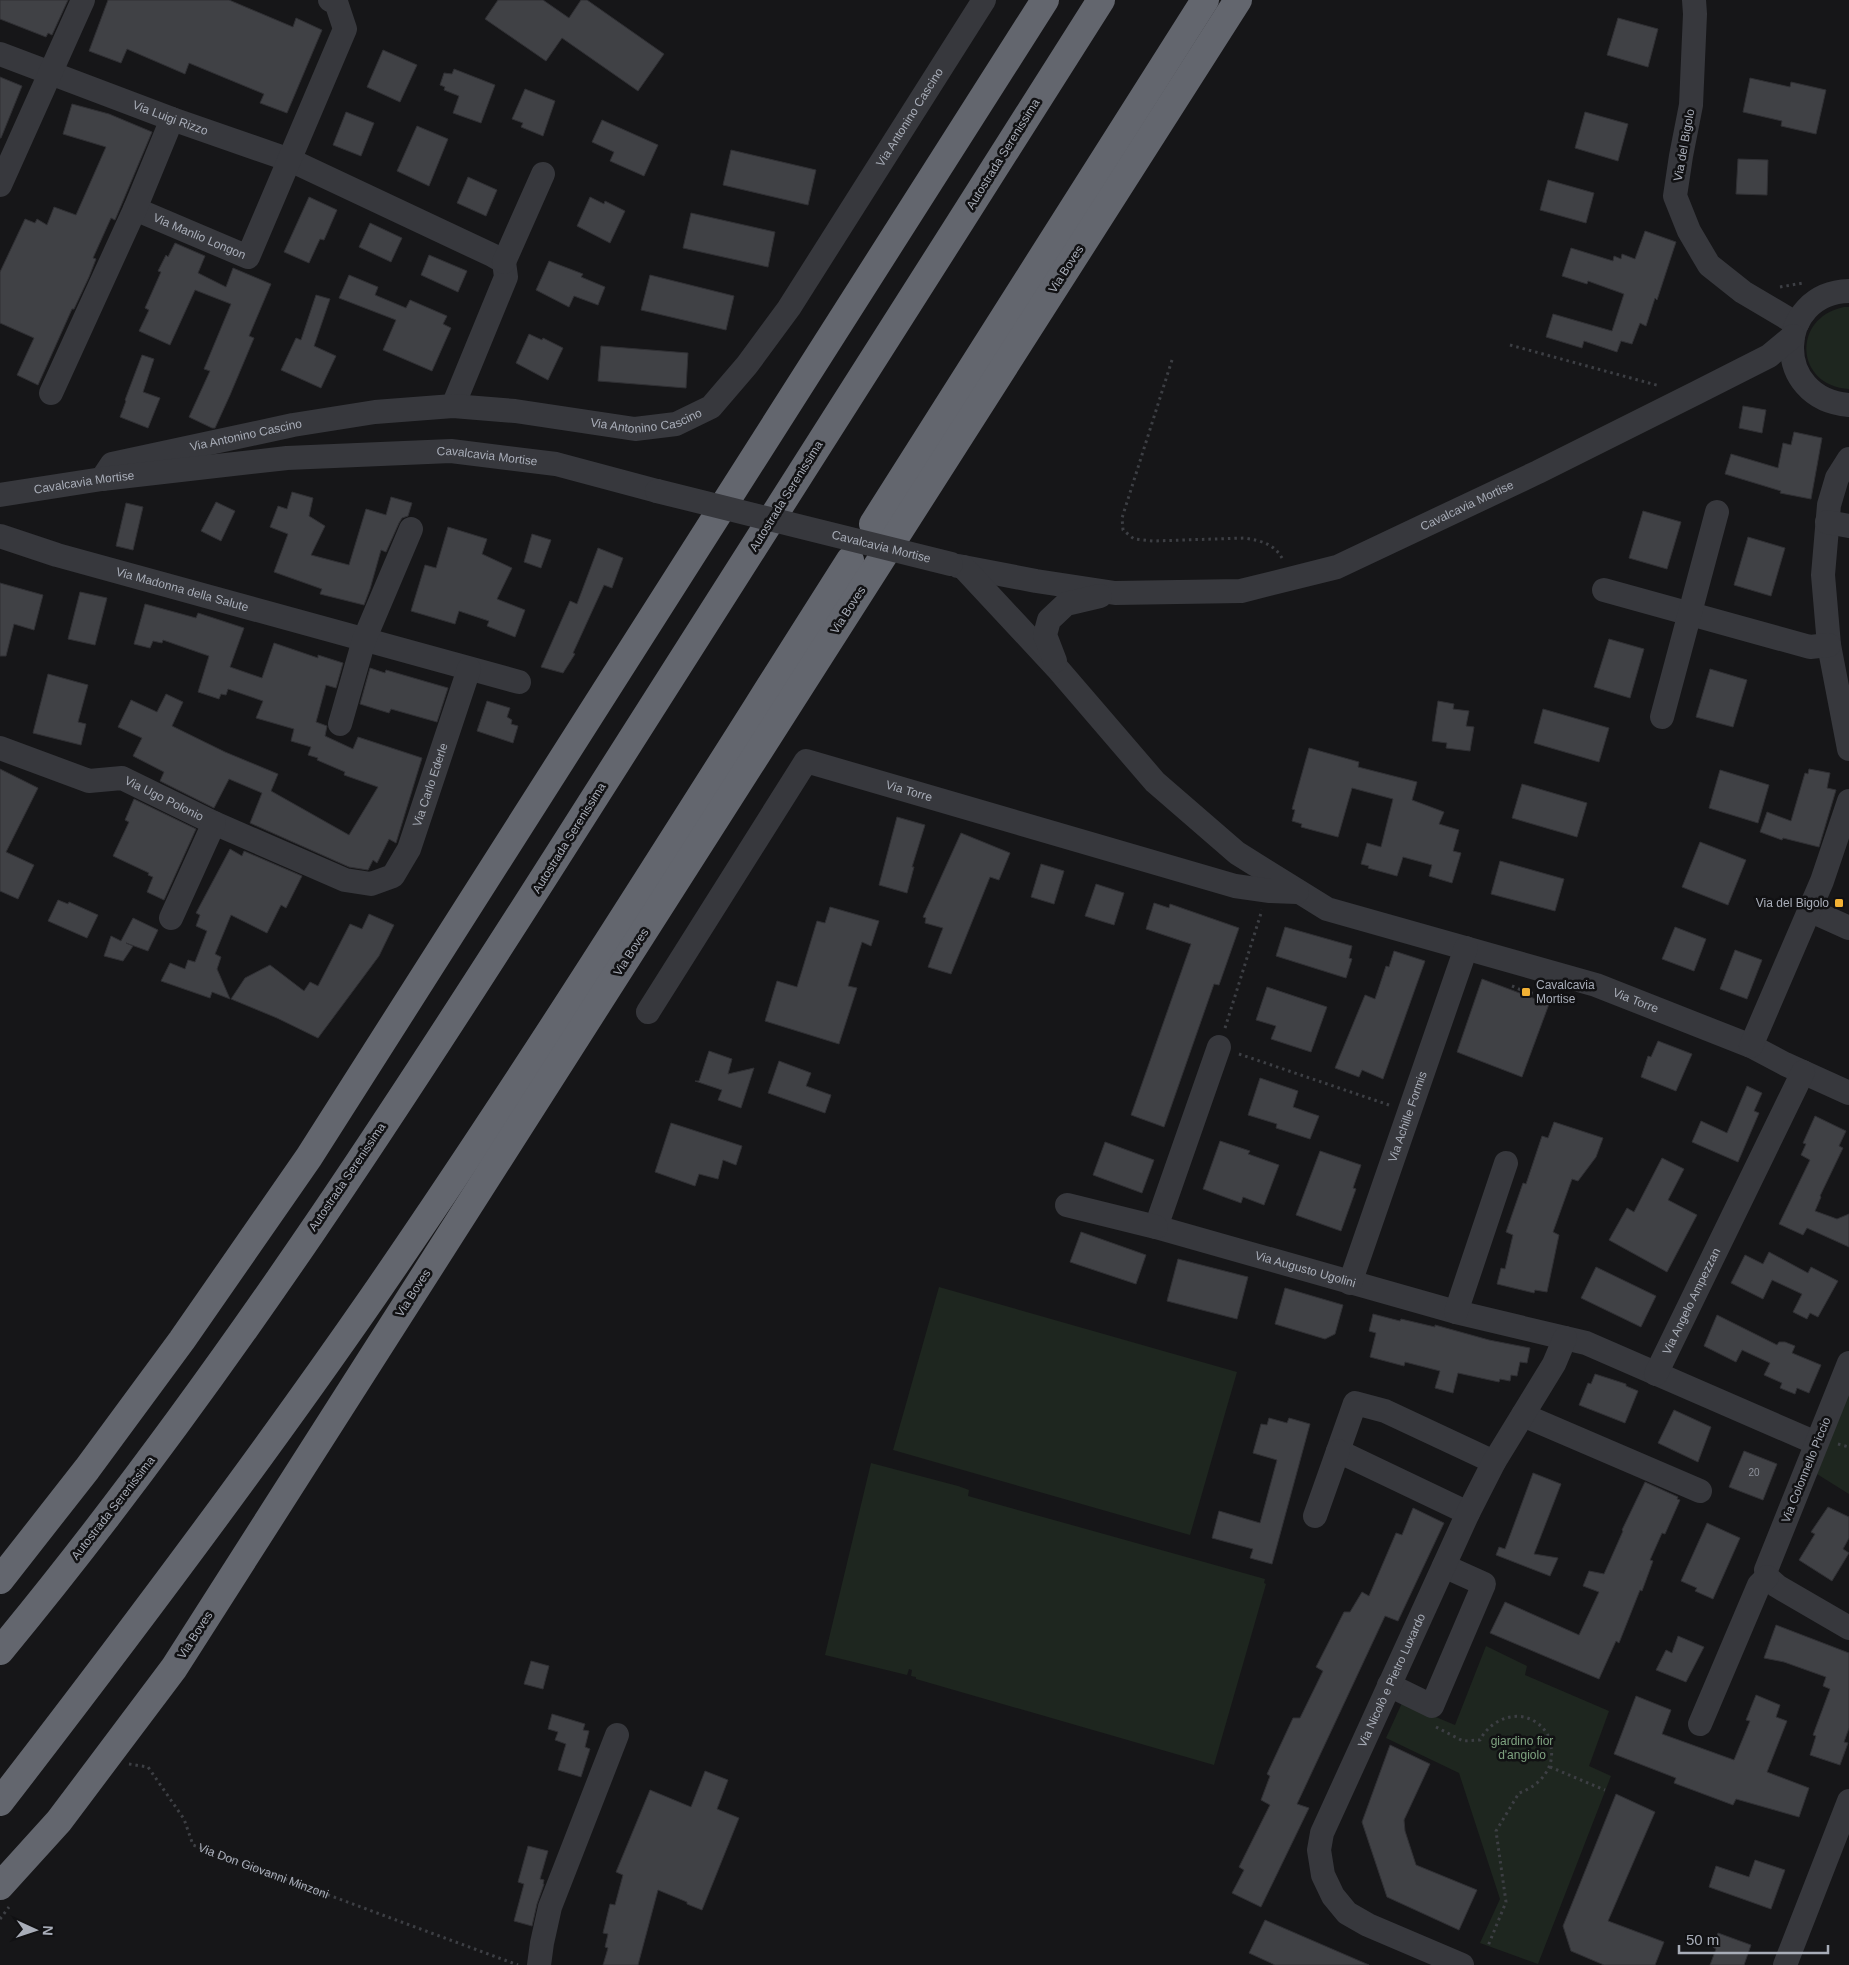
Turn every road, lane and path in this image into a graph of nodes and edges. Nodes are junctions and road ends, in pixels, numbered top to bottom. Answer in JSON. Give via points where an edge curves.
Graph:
{"nodes":[{"id":1,"x":84,"y":0,"type":"edge"},
{"id":2,"x":330,"y":0,"type":"edge"},
{"id":3,"x":984,"y":0,"type":"edge"},
{"id":4,"x":1046,"y":0,"type":"edge"},
{"id":5,"x":1101,"y":0,"type":"edge"},
{"id":6,"x":1206,"y":0,"type":"edge"},
{"id":7,"x":1238,"y":0,"type":"edge"},
{"id":8,"x":1694,"y":0,"type":"edge"},
{"id":9,"x":0,"y":54,"type":"edge"},
{"id":10,"x":52,"y":73,"type":"junction"},
{"id":11,"x":172,"y":119,"type":"junction"},
{"id":12,"x":290,"y":160,"type":"junction"},
{"id":13,"x":543,"y":174,"type":"dead end"},
{"id":14,"x":0,"y":185,"type":"edge"},
{"id":15,"x":135,"y":209,"type":"junction"},
{"id":16,"x":504,"y":262,"type":"junction"},
{"id":17,"x":1849,"y":291,"type":"edge"},
{"id":18,"x":1795,"y":330,"type":"junction"},
{"id":19,"x":1510,"y":345,"type":"dead end"},
{"id":20,"x":1172,"y":360,"type":"dead end"},
{"id":21,"x":51,"y":393,"type":"dead end"},
{"id":22,"x":1692,"y":395,"type":"junction"},
{"id":23,"x":1849,"y":405,"type":"edge"},
{"id":24,"x":454,"y":406,"type":"junction"},
{"id":25,"x":1849,"y":459,"type":"edge"},
{"id":26,"x":102,"y":479,"type":"junction"},
{"id":27,"x":0,"y":495,"type":"edge"},
{"id":28,"x":1718,"y":512,"type":"dead end"},
{"id":29,"x":873,"y":524,"type":"dead end"},
{"id":30,"x":1838,"y":524,"type":"edge"},
{"id":31,"x":411,"y":529,"type":"dead end"},
{"id":32,"x":0,"y":536,"type":"edge"},
{"id":33,"x":850,"y":560,"type":"dead end"},
{"id":34,"x":957,"y":566,"type":"junction"},
{"id":35,"x":1291,"y":578,"type":"junction"},
{"id":36,"x":1604,"y":590,"type":"dead end"},
{"id":37,"x":1115,"y":593,"type":"junction"},
{"id":38,"x":1689,"y":613,"type":"junction"},
{"id":39,"x":364,"y":640,"type":"junction"},
{"id":40,"x":1829,"y":645,"type":"junction"},
{"id":41,"x":1057,"y":668,"type":"junction"},
{"id":42,"x":470,"y":669,"type":"junction"},
{"id":43,"x":519,"y":682,"type":"dead end"},
{"id":44,"x":1662,"y":718,"type":"dead end"},
{"id":45,"x":340,"y":724,"type":"dead end"},
{"id":46,"x":0,"y":748,"type":"edge"},
{"id":47,"x":1849,"y":749,"type":"edge"},
{"id":48,"x":1849,"y":801,"type":"edge"},
{"id":49,"x":214,"y":823,"type":"junction"},
{"id":50,"x":371,"y":884,"type":"joint"},
{"id":51,"x":1299,"y":892,"type":"junction"},
{"id":52,"x":1261,"y":902,"type":"dead end"},
{"id":53,"x":1328,"y":909,"type":"joint"},
{"id":54,"x":1809,"y":910,"type":"junction"},
{"id":55,"x":171,"y":918,"type":"dead end"},
{"id":56,"x":1849,"y":928,"type":"edge"},
{"id":57,"x":1466,"y":948,"type":"junction"},
{"id":58,"x":648,"y":1012,"type":"dead end"},
{"id":59,"x":1751,"y":1046,"type":"junction"},
{"id":60,"x":1219,"y":1047,"type":"junction"},
{"id":61,"x":1803,"y":1072,"type":"junction"},
{"id":62,"x":1849,"y":1092,"type":"edge"},
{"id":63,"x":1408,"y":1112,"type":"junction"},
{"id":64,"x":1506,"y":1164,"type":"dead end"},
{"id":65,"x":1066,"y":1205,"type":"dead end"},
{"id":66,"x":1156,"y":1227,"type":"junction"},
{"id":67,"x":1350,"y":1283,"type":"junction"},
{"id":68,"x":1456,"y":1312,"type":"junction"},
{"id":69,"x":1565,"y":1338,"type":"junction"},
{"id":70,"x":1849,"y":1363,"type":"edge"},
{"id":71,"x":1656,"y":1374,"type":"junction"},
{"id":72,"x":1523,"y":1415,"type":"junction"},
{"id":73,"x":1816,"y":1443,"type":"junction"},
{"id":74,"x":1338,"y":1451,"type":"junction"},
{"id":75,"x":1494,"y":1462,"type":"junction"},
{"id":76,"x":1700,"y":1491,"type":"dead end"},
{"id":77,"x":1468,"y":1513,"type":"junction"},
{"id":78,"x":1315,"y":1516,"type":"dead end"},
{"id":79,"x":1444,"y":1566,"type":"junction"},
{"id":80,"x":1767,"y":1577,"type":"junction"},
{"id":81,"x":0,"y":1580,"type":"edge"},
{"id":82,"x":1849,"y":1628,"type":"edge"},
{"id":83,"x":0,"y":1651,"type":"edge"},
{"id":84,"x":1389,"y":1685,"type":"junction"},
{"id":85,"x":1700,"y":1724,"type":"dead end"},
{"id":86,"x":1431,"y":1725,"type":"dead end"},
{"id":87,"x":617,"y":1735,"type":"dead end"},
{"id":88,"x":126,"y":1763,"type":"dead end"},
{"id":89,"x":1550,"y":1767,"type":"junction"},
{"id":90,"x":1606,"y":1790,"type":"dead end"},
{"id":91,"x":1849,"y":1801,"type":"edge"},
{"id":92,"x":0,"y":1802,"type":"edge"},
{"id":93,"x":6,"y":1895,"type":"edge"},
{"id":94,"x":0,"y":1918,"type":"edge"},
{"id":95,"x":1488,"y":1946,"type":"dead end"},
{"id":96,"x":518,"y":1965,"type":"edge"},
{"id":97,"x":539,"y":1965,"type":"edge"},
{"id":98,"x":1462,"y":1965,"type":"edge"},
{"id":99,"x":1785,"y":1965,"type":"edge"}],
"edges":[{"from":1,"to":10,"type":"street"},
{"from":2,"to":12,"type":"street","via":[[336,2],[345,29]]},
{"from":3,"to":24,"type":"street","name":"Via Antonino Cascino","via":[[789,308],[711,407],[676,424],[634,429],[515,411]]},
{"from":4,"to":81,"type":"highway","via":[[309,1157],[182,1340]]},
{"from":5,"to":83,"type":"highway","name":"Autostrada Serenissima","via":[[510,931],[370,1144],[227,1354],[132,1486]]},
{"from":6,"to":29,"type":"highway"},
{"from":7,"to":93,"type":"highway","name":"Via Boves","via":[[174,1668]]},
{"from":8,"to":18,"type":"street","name":"Via del Bigolo","via":[[1692,105],[1675,196],[1689,231],[1709,265]]},
{"from":9,"to":10,"type":"street","name":"Via Luigi Rizzo"},
{"from":10,"to":11,"type":"street","name":"Via Luigi Rizzo"},
{"from":10,"to":14,"type":"street"},
{"from":11,"to":12,"type":"street","name":"Via Luigi Rizzo"},
{"from":11,"to":15,"type":"street","name":"Via Manlio Longon"},
{"from":12,"to":15,"type":"street","name":"Via Manlio Longon","via":[[248,258]]},
{"from":12,"to":16,"type":"street","name":"Via Luigi Rizzo"},
{"from":13,"to":16,"type":"street"},
{"from":15,"to":21,"type":"street","name":"Via Manlio Longon"},
{"from":16,"to":24,"type":"street","via":[[506,277]]},
{"from":17,"to":18,"type":"street","via":[[1820,298],[1803,314]]},
{"from":18,"to":22,"type":"street","name":"Cavalcavia Mortise","via":[[1769,356]]},
{"from":18,"to":23,"type":"street","via":[[1794,364],[1801,380],[1808,389],[1827,401]]},
{"from":19,"to":22,"type":"path"},
{"from":20,"to":35,"type":"path","via":[[1122,518],[1123,530],[1134,539],[1153,541],[1260,540],[1273,546]]},
{"from":22,"to":35,"type":"street","name":"Cavalcavia Mortise","via":[[1337,567]]},
{"from":24,"to":26,"type":"street","name":"Via Antonino Cascino","via":[[375,412],[293,425],[112,464]]},
{"from":25,"to":30,"type":"street","via":[[1837,478],[1829,505]]},
{"from":26,"to":27,"type":"street","name":"Cavalcavia Mortise"},
{"from":26,"to":34,"type":"street","name":"Cavalcavia Mortise","bridge":true,"via":[[287,458],[451,451],[556,464]]},
{"from":28,"to":38,"type":"street"},
{"from":30,"to":40,"type":"street","via":[[1823,575]]},
{"from":31,"to":39,"type":"street"},
{"from":32,"to":39,"type":"street","name":"Via Madonna della Salute","via":[[57,555]]},
{"from":33,"to":92,"type":"highway","name":"Via Boves","via":[[505,1100],[372,1299],[203,1535]]},
{"from":34,"to":37,"type":"street","name":"Cavalcavia Mortise"},
{"from":34,"to":41,"type":"street","name":"Cavalcavia Mortise"},
{"from":35,"to":37,"type":"street","name":"Cavalcavia Mortise","via":[[1241,591]]},
{"from":36,"to":38,"type":"street"},
{"from":37,"to":41,"type":"street","name":"Cavalcavia Mortise","via":[[1066,604],[1049,620],[1045,635]]},
{"from":38,"to":40,"type":"street","via":[[1810,647]]},
{"from":38,"to":44,"type":"street"},
{"from":39,"to":42,"type":"street","name":"Via Madonna della Salute"},
{"from":39,"to":45,"type":"street"},
{"from":40,"to":47,"type":"street"},
{"from":41,"to":51,"type":"street","name":"Cavalcavia Mortise","via":[[1155,782],[1237,853]]},
{"from":42,"to":43,"type":"street","name":"Via Madonna della Salute"},
{"from":42,"to":50,"type":"street","name":"Via Carlo Ederle","via":[[409,849],[393,876]]},
{"from":46,"to":49,"type":"street","name":"Via Ugo Polonio","via":[[89,781],[122,778]]},
{"from":48,"to":54,"type":"street"},
{"from":49,"to":50,"type":"street","name":"Via Ugo Polonio","via":[[345,880]]},
{"from":49,"to":55,"type":"street","name":"Via Ugo Polonio"},
{"from":51,"to":53,"type":"street","name":"Cavalcavia Mortise"},
{"from":51,"to":58,"type":"street","name":"Via Torre","via":[[1235,886],[806,761]]},
{"from":52,"to":60,"type":"path","via":[[1262,911]]},
{"from":53,"to":57,"type":"street","name":"Via Torre"},
{"from":54,"to":56,"type":"street"},
{"from":54,"to":59,"type":"street"},
{"from":57,"to":59,"type":"street","name":"Via Torre","via":[[1596,985]]},
{"from":57,"to":63,"type":"street","name":"Via Achille Formis"},
{"from":59,"to":61,"type":"street","name":"Via Torre"},
{"from":60,"to":63,"type":"path"},
{"from":60,"to":66,"type":"street"},
{"from":61,"to":62,"type":"street","name":"Via Torre"},
{"from":61,"to":71,"type":"street","name":"Via Angelo Ampezzan"},
{"from":63,"to":67,"type":"street","name":"Via Achille Formis"},
{"from":64,"to":68,"type":"street"},
{"from":65,"to":66,"type":"street","name":"Via Augusto Ugolini"},
{"from":66,"to":67,"type":"street","name":"Via Augusto Ugolini"},
{"from":67,"to":68,"type":"street","name":"Via Augusto Ugolini"},
{"from":68,"to":69,"type":"street","name":"Via Augusto Ugolini"},
{"from":69,"to":71,"type":"street","name":"Via Augusto Ugolini","via":[[1586,1343]]},
{"from":69,"to":72,"type":"street","name":"Via Nicolò e Pietro Luxardo","via":[[1554,1364]]},
{"from":70,"to":73,"type":"street","name":"Via Colonnello Piccio"},
{"from":71,"to":73,"type":"street"},
{"from":72,"to":75,"type":"street","name":"Via Nicolò e Pietro Luxardo"},
{"from":72,"to":76,"type":"street"},
{"from":73,"to":80,"type":"street","name":"Via Colonnello Piccio","via":[[1768,1562]]},
{"from":74,"to":75,"type":"street","via":[[1355,1403],[1385,1410]]},
{"from":74,"to":77,"type":"street"},
{"from":74,"to":78,"type":"street"},
{"from":75,"to":77,"type":"street","name":"Via Nicolò e Pietro Luxardo"},
{"from":77,"to":79,"type":"street","name":"Via Nicolò e Pietro Luxardo"},
{"from":79,"to":84,"type":"street","name":"Via Nicolò e Pietro Luxardo"},
{"from":79,"to":84,"type":"street","via":[[1484,1584],[1432,1706]]},
{"from":80,"to":82,"type":"street"},
{"from":80,"to":85,"type":"street","name":"Via Colonnello Piccio","via":[[1759,1584]]},
{"from":84,"to":98,"type":"street","name":"Via Nicolò e Pietro Luxardo","via":[[1322,1833],[1318,1850],[1320,1865],[1333,1896],[1347,1913]]},
{"from":86,"to":89,"type":"path","via":[[1463,1741],[1480,1740],[1491,1725],[1510,1716],[1525,1718],[1547,1733]]},
{"from":87,"to":97,"type":"street","via":[[550,1907]]},
{"from":88,"to":96,"type":"path","name":"Via Don Giovanni Minzoni","via":[[148,1768],[184,1819],[193,1845]]},
{"from":89,"to":90,"type":"path"},
{"from":89,"to":95,"type":"path","via":[[1531,1789],[1519,1793],[1496,1831],[1506,1902]]},
{"from":91,"to":99,"type":"street"},
{"from":93,"to":94,"type":"path"}]}
